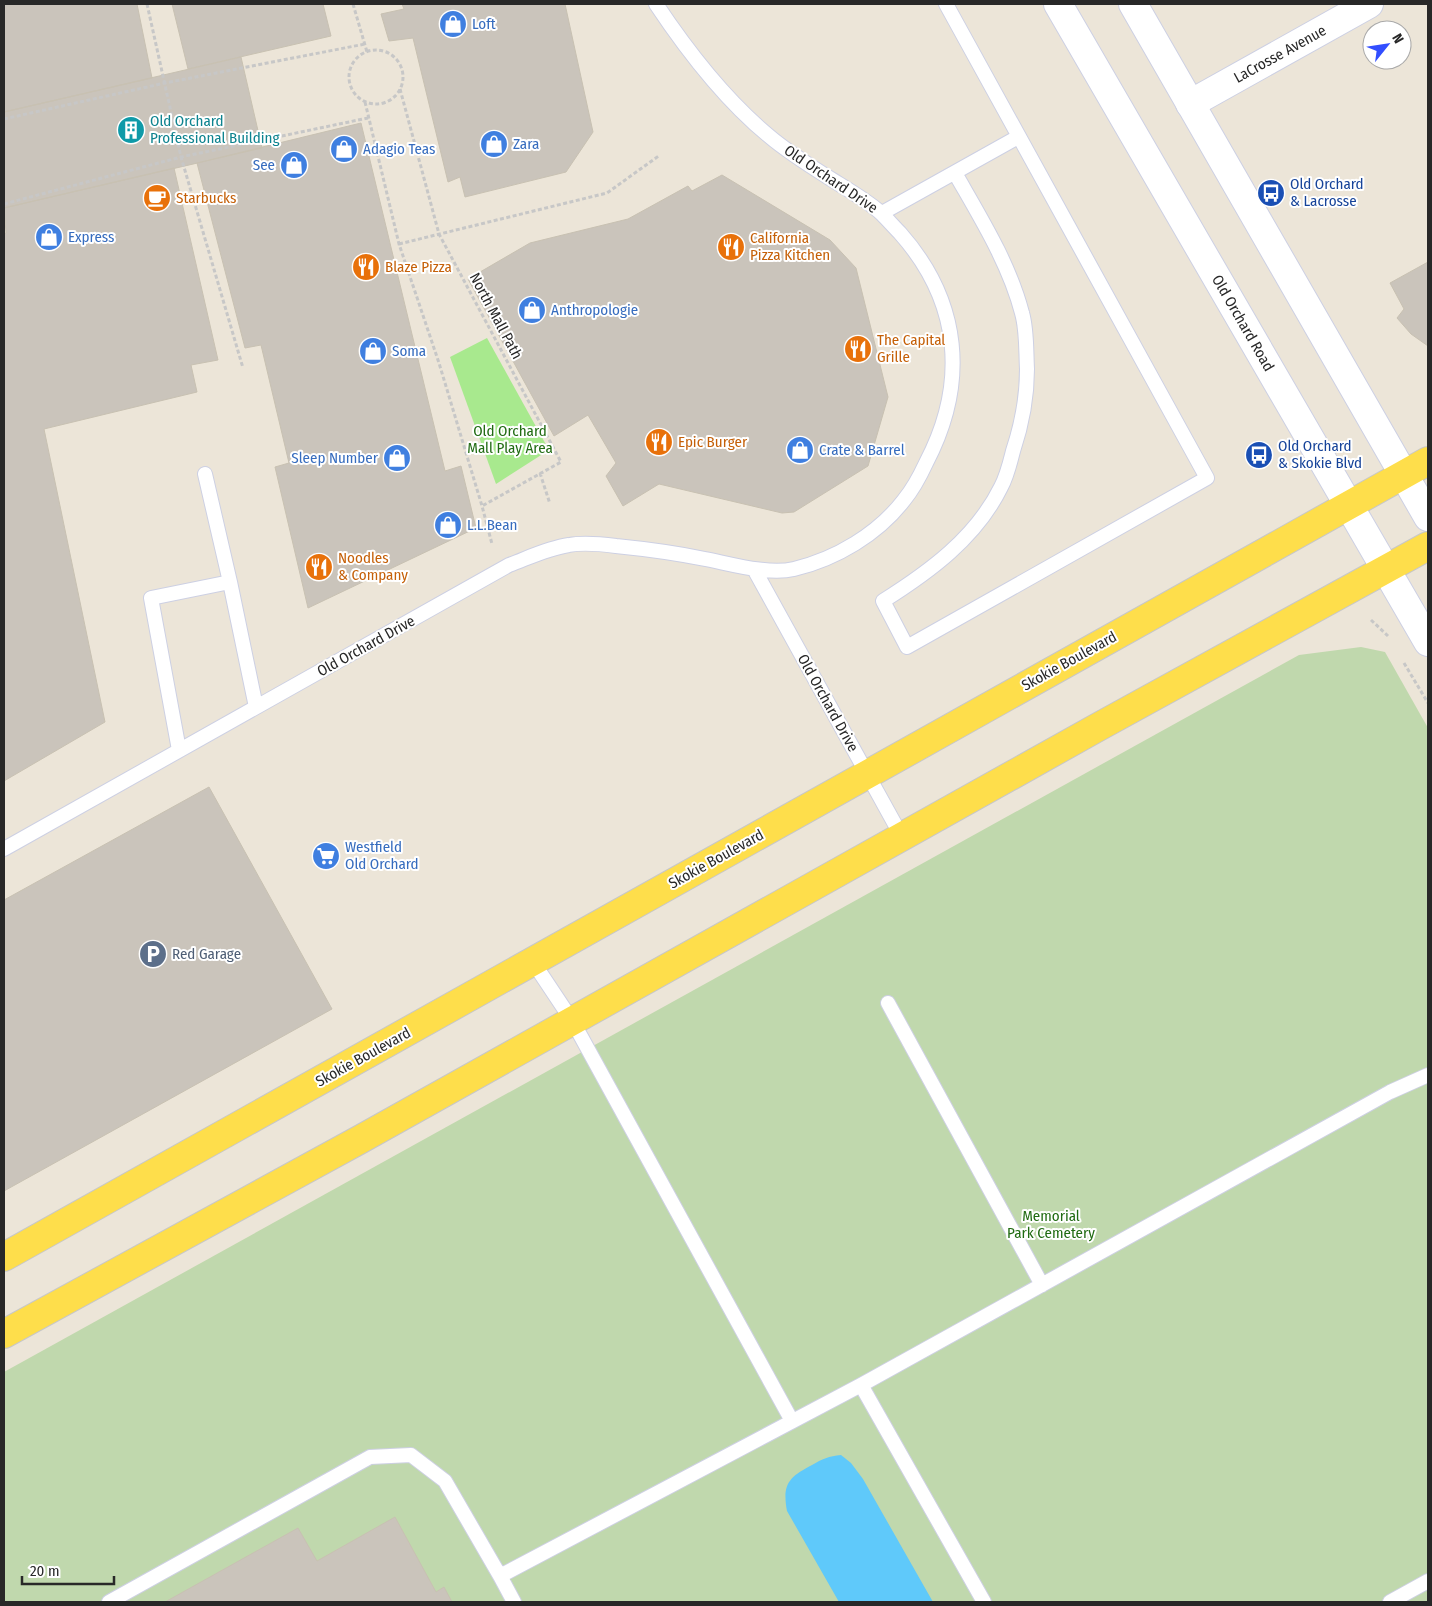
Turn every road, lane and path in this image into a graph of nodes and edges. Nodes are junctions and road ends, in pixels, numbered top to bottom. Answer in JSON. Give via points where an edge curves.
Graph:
{"nodes":[{"id":1,"x":147,"y":4,"type":"edge"},
{"id":2,"x":353,"y":4,"type":"edge"},
{"id":3,"x":656,"y":4,"type":"edge"},
{"id":4,"x":946,"y":4,"type":"edge"},
{"id":5,"x":1058,"y":4,"type":"edge"},
{"id":6,"x":1133,"y":4,"type":"edge"},
{"id":7,"x":1369,"y":4,"type":"edge"},
{"id":8,"x":365,"y":44,"type":"junction"},
{"id":9,"x":367,"y":52,"type":"junction"},
{"id":10,"x":165,"y":84,"type":"junction"},
{"id":11,"x":400,"y":89,"type":"junction"},
{"id":12,"x":365,"y":102,"type":"junction"},
{"id":13,"x":1190,"y":104,"type":"junction"},
{"id":14,"x":368,"y":118,"type":"junction"},
{"id":15,"x":4,"y":119,"type":"edge"},
{"id":16,"x":1018,"y":137,"type":"junction"},
{"id":17,"x":660,"y":156,"type":"dead end"},
{"id":18,"x":181,"y":157,"type":"junction"},
{"id":19,"x":955,"y":173,"type":"junction"},
{"id":20,"x":4,"y":204,"type":"edge"},
{"id":21,"x":882,"y":213,"type":"junction"},
{"id":22,"x":439,"y":234,"type":"junction"},
{"id":23,"x":399,"y":244,"type":"junction"},
{"id":24,"x":243,"y":368,"type":"dead end"},
{"id":25,"x":1428,"y":461,"type":"edge"},
{"id":26,"x":540,"y":473,"type":"junction"},
{"id":27,"x":205,"y":474,"type":"dead end"},
{"id":28,"x":1404,"y":474,"type":"junction"},
{"id":29,"x":550,"y":504,"type":"dead end"},
{"id":30,"x":1348,"y":505,"type":"junction"},
{"id":31,"x":482,"y":506,"type":"junction"},
{"id":32,"x":1428,"y":517,"type":"edge"},
{"id":33,"x":492,"y":544,"type":"dead end"},
{"id":34,"x":1428,"y":546,"type":"edge"},
{"id":35,"x":754,"y":569,"type":"junction"},
{"id":36,"x":1385,"y":569,"type":"junction"},
{"id":37,"x":230,"y":582,"type":"junction"},
{"id":38,"x":1428,"y":642,"type":"edge"},
{"id":39,"x":256,"y":707,"type":"junction"},
{"id":40,"x":179,"y":750,"type":"junction"},
{"id":41,"x":867,"y":774,"type":"junction"},
{"id":42,"x":902,"y":837,"type":"junction"},
{"id":43,"x":4,"y":849,"type":"edge"},
{"id":44,"x":533,"y":962,"type":"junction"},
{"id":45,"x":888,"y":1003,"type":"dead end"},
{"id":46,"x":573,"y":1022,"type":"junction"},
{"id":47,"x":1428,"y":1075,"type":"edge"},
{"id":48,"x":4,"y":1257,"type":"edge"},
{"id":49,"x":1042,"y":1285,"type":"junction"},
{"id":50,"x":4,"y":1334,"type":"edge"},
{"id":51,"x":861,"y":1385,"type":"junction"},
{"id":52,"x":792,"y":1420,"type":"junction"},
{"id":53,"x":500,"y":1576,"type":"junction"},
{"id":54,"x":1428,"y":1581,"type":"edge"},
{"id":55,"x":109,"y":1602,"type":"edge"},
{"id":56,"x":514,"y":1602,"type":"edge"},
{"id":57,"x":984,"y":1602,"type":"edge"},
{"id":58,"x":1390,"y":1602,"type":"edge"}],
"edges":[{"from":1,"to":10,"type":"path"},
{"from":2,"to":8,"type":"path"},
{"from":3,"to":21,"type":"lane","name":"Old Orchard Drive","via":[[705,72],[768,135],[800,160]]},
{"from":4,"to":16,"type":"lane"},
{"from":5,"to":30,"type":"main road","name":"Old Orchard Road"},
{"from":6,"to":13,"type":"main road"},
{"from":7,"to":13,"type":"main road","name":"LaCrosse Avenue"},
{"from":8,"to":9,"type":"path"},
{"from":8,"to":10,"type":"path"},
{"from":9,"to":11,"type":"path","via":[[384,52],[398,62],[403,78]]},
{"from":9,"to":12,"type":"path","via":[[353,63],[349,81],[357,97]]},
{"from":10,"to":15,"type":"path"},
{"from":10,"to":18,"type":"path"},
{"from":11,"to":12,"type":"path","via":[[382,104]]},
{"from":11,"to":22,"type":"path","name":"North Mall Path"},
{"from":12,"to":14,"type":"path"},
{"from":13,"to":28,"type":"main road"},
{"from":14,"to":18,"type":"path"},
{"from":14,"to":23,"type":"path"},
{"from":16,"to":19,"type":"lane"},
{"from":16,"to":19,"type":"lane","via":[[1207,478],[906,647],[883,601],[942,560],[982,517],[1001,487],[1022,423],[1027,388],[1022,314],[1010,278]]},
{"from":17,"to":22,"type":"path","via":[[607,193]]},
{"from":18,"to":20,"type":"path"},
{"from":18,"to":24,"type":"path"},
{"from":19,"to":21,"type":"lane"},
{"from":21,"to":35,"type":"lane","name":"Old Orchard Drive","via":[[910,245],[932,278],[945,311],[952,347],[953,378],[942,429],[904,500],[881,524],[854,544],[825,559],[792,570]]},
{"from":22,"to":23,"type":"path"},
{"from":22,"to":26,"type":"path","name":"North Mall Path","via":[[560,462]]},
{"from":23,"to":31,"type":"path"},
{"from":25,"to":28,"type":"main road","name":"Skokie Boulevard"},
{"from":26,"to":29,"type":"path"},
{"from":26,"to":31,"type":"path","name":"North Mall Path"},
{"from":27,"to":37,"type":"lane"},
{"from":28,"to":30,"type":"main road","name":"Skokie Boulevard"},
{"from":28,"to":32,"type":"main road"},
{"from":30,"to":36,"type":"main road","name":"Old Orchard Road"},
{"from":30,"to":41,"type":"main road","name":"Skokie Boulevard"},
{"from":31,"to":33,"type":"path"},
{"from":34,"to":36,"type":"main road"},
{"from":35,"to":39,"type":"lane","name":"Old Orchard Drive","via":[[647,549],[570,544],[509,565]]},
{"from":35,"to":41,"type":"lane","name":"Old Orchard Drive"},
{"from":36,"to":38,"type":"main road","name":"Old Orchard Road"},
{"from":36,"to":42,"type":"main road"},
{"from":37,"to":39,"type":"lane"},
{"from":37,"to":40,"type":"lane","via":[[151,598]]},
{"from":39,"to":40,"type":"lane","name":"Old Orchard Drive"},
{"from":40,"to":43,"type":"lane","name":"Old Orchard Drive"},
{"from":41,"to":42,"type":"lane","name":"Old Orchard Drive"},
{"from":41,"to":44,"type":"main road","name":"Skokie Boulevard"},
{"from":42,"to":46,"type":"main road"},
{"from":44,"to":46,"type":"lane"},
{"from":44,"to":48,"type":"main road","name":"Skokie Boulevard"},
{"from":45,"to":49,"type":"lane"},
{"from":46,"to":50,"type":"main road"},
{"from":46,"to":52,"type":"lane"},
{"from":47,"to":49,"type":"lane","via":[[1390,1092]]},
{"from":49,"to":51,"type":"lane"},
{"from":51,"to":52,"type":"lane"},
{"from":51,"to":57,"type":"lane"},
{"from":52,"to":53,"type":"lane"},
{"from":53,"to":55,"type":"lane","via":[[445,1481],[411,1455],[370,1457]]},
{"from":53,"to":56,"type":"lane"},
{"from":54,"to":58,"type":"lane"}]}
